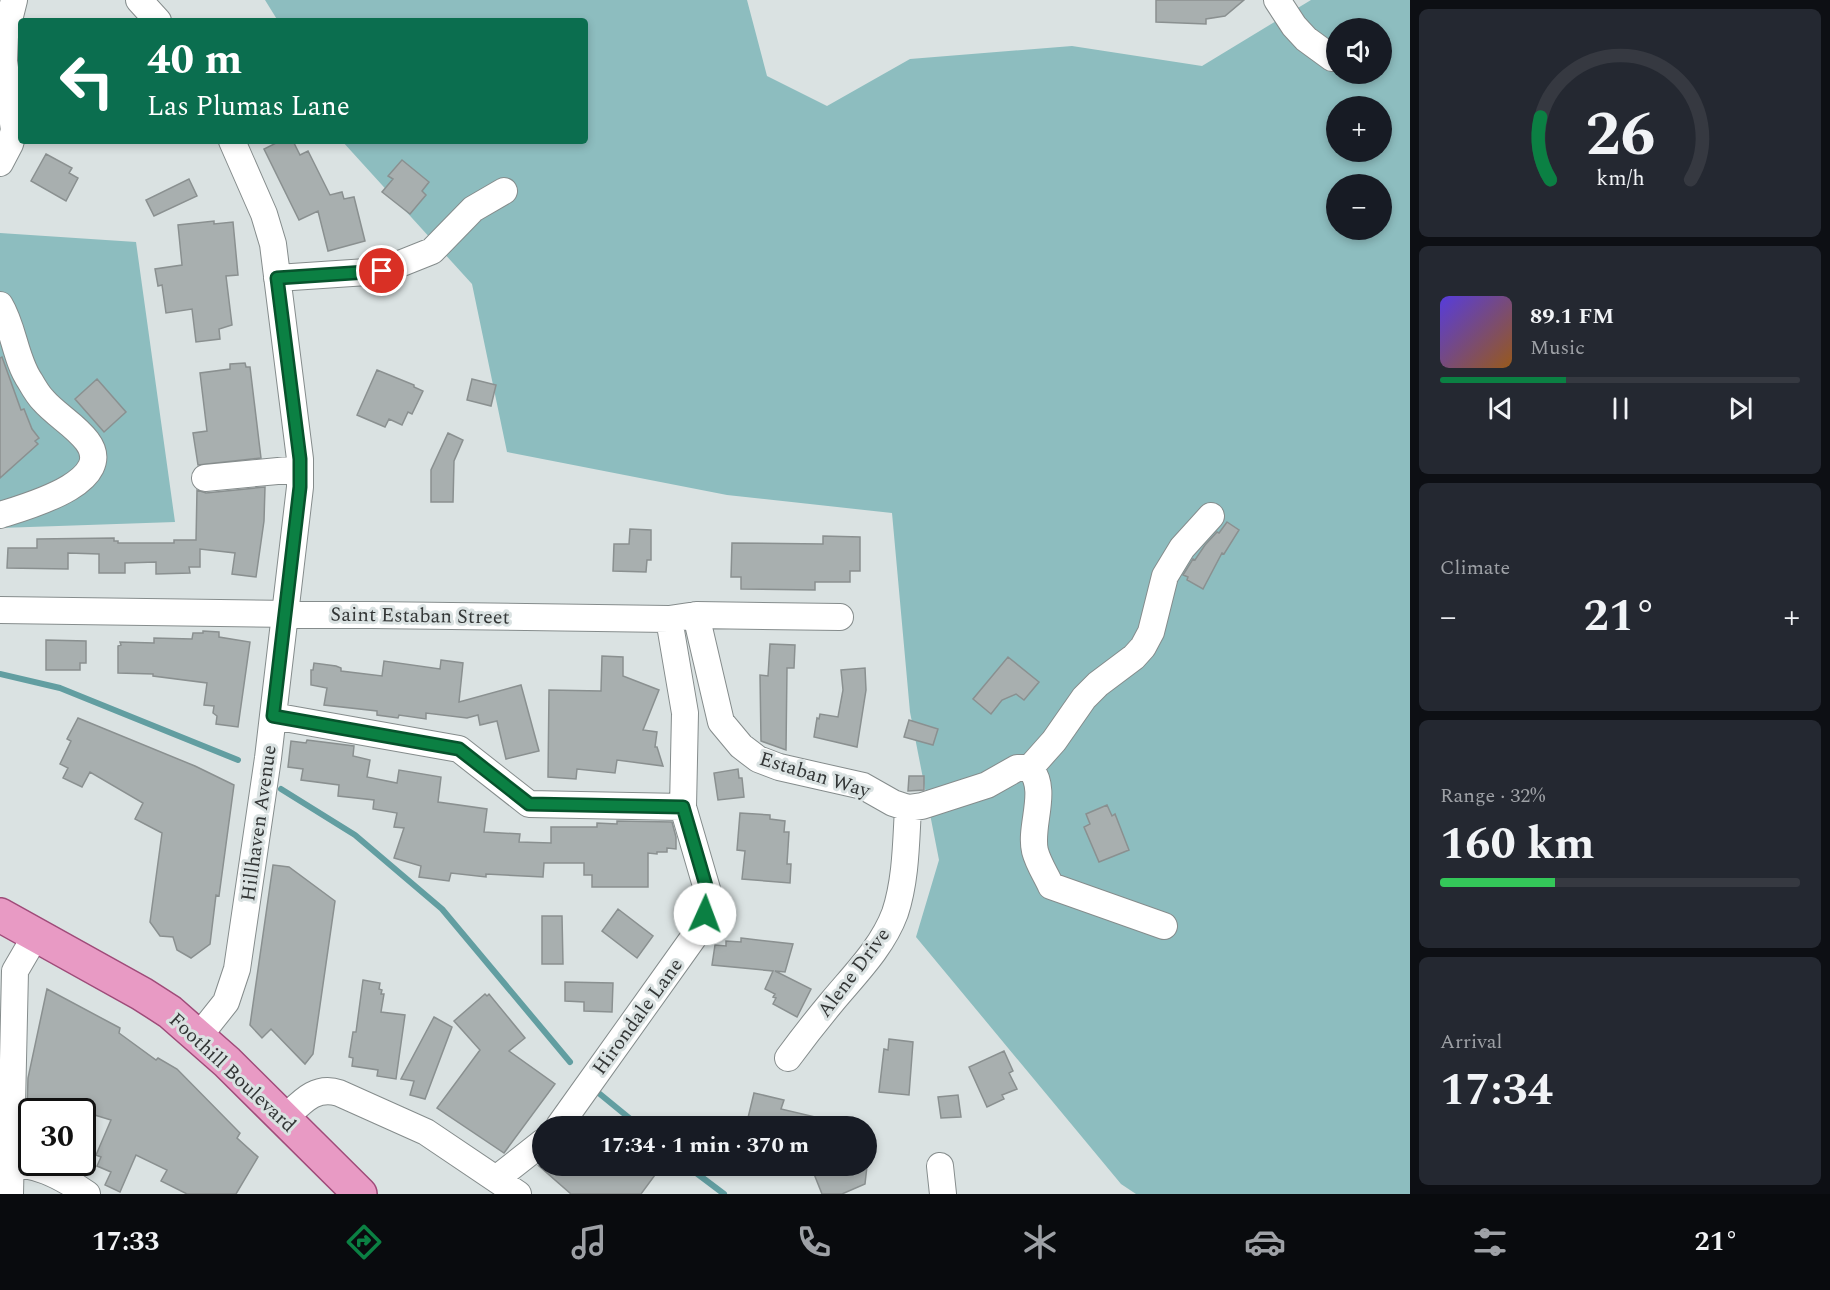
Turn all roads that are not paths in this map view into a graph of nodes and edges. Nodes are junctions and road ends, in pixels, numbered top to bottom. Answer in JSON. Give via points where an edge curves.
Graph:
{"nodes":[{"id":1,"x":14,"y":0,"type":"edge"},
{"id":2,"x":139,"y":0,"type":"edge"},
{"id":3,"x":1277,"y":0,"type":"edge"},
{"id":4,"x":155,"y":18,"type":"edge"},
{"id":5,"x":1326,"y":54,"type":"edge"},
{"id":6,"x":233,"y":144,"type":"edge"},
{"id":7,"x":0,"y":163,"type":"edge"},
{"id":8,"x":504,"y":191,"type":"dead end"},
{"id":9,"x":277,"y":278,"type":"junction"},
{"id":10,"x":0,"y":305,"type":"edge"},
{"id":11,"x":299,"y":469,"type":"junction"},
{"id":12,"x":205,"y":478,"type":"dead end"},
{"id":13,"x":0,"y":515,"type":"edge"},
{"id":14,"x":1211,"y":516,"type":"dead end"},
{"id":15,"x":0,"y":610,"type":"edge"},
{"id":16,"x":285,"y":613,"type":"junction"},
{"id":17,"x":696,"y":615,"type":"junction"},
{"id":18,"x":840,"y":617,"type":"dead end"},
{"id":19,"x":669,"y":619,"type":"junction"},
{"id":20,"x":273,"y":716,"type":"junction"},
{"id":21,"x":1030,"y":768,"type":"junction"},
{"id":22,"x":683,"y":807,"type":"junction"},
{"id":23,"x":908,"y":808,"type":"junction"},
{"id":24,"x":0,"y":915,"type":"edge"},
{"id":25,"x":1164,"y":926,"type":"dead end"},
{"id":26,"x":36,"y":935,"type":"junction"},
{"id":27,"x":199,"y":1036,"type":"junction"},
{"id":28,"x":788,"y":1058,"type":"dead end"},
{"id":29,"x":566,"y":1116,"type":"edge"},
{"id":30,"x":284,"y":1119,"type":"junction"},
{"id":31,"x":532,"y":1151,"type":"edge"},
{"id":32,"x":5,"y":1163,"type":"edge"},
{"id":33,"x":940,"y":1166,"type":"dead end"},
{"id":34,"x":496,"y":1179,"type":"junction"},
{"id":35,"x":10,"y":1194,"type":"edge"},
{"id":36,"x":87,"y":1194,"type":"edge"},
{"id":37,"x":360,"y":1194,"type":"edge"},
{"id":38,"x":518,"y":1194,"type":"edge"},
{"id":39,"x":943,"y":1194,"type":"edge"}],
"edges":[{"from":1,"to":7,"type":"street","via":[[5,36],[4,61],[14,130]]},
{"from":2,"to":4,"type":"street"},
{"from":3,"to":5,"type":"street","via":[[1294,26]]},
{"from":6,"to":9,"type":"street","name":"Hillhaven Avenue","via":[[264,214]]},
{"from":8,"to":9,"type":"street","via":[[473,209],[432,251],[382,271]]},
{"from":9,"to":11,"type":"street","name":"Hillhaven Avenue"},
{"from":10,"to":13,"type":"street","via":[[28,379],[43,400],[89,443],[92,456],[87,474],[80,482]]},
{"from":11,"to":12,"type":"street"},
{"from":11,"to":16,"type":"street","name":"Hillhaven Avenue","via":[[298,513]]},
{"from":14,"to":21,"type":"street","via":[[1182,548],[1165,576],[1143,647],[1084,698]]},
{"from":15,"to":16,"type":"street","name":"Saint Estaban Street"},
{"from":16,"to":19,"type":"street","name":"Saint Estaban Street"},
{"from":16,"to":20,"type":"street","name":"Hillhaven Avenue"},
{"from":17,"to":18,"type":"street","name":"Saint Estaban Street"},
{"from":17,"to":19,"type":"street","name":"Saint Estaban Street"},
{"from":17,"to":23,"type":"street","name":"Estaban Way","via":[[721,722],[741,746],[768,764],[863,786]]},
{"from":19,"to":22,"type":"street","name":"Hirondale Lane","via":[[686,713]]},
{"from":20,"to":22,"type":"street","via":[[459,749],[529,804]]},
{"from":20,"to":27,"type":"street","name":"Hillhaven Avenue","via":[[237,969],[226,1002]]},
{"from":21,"to":23,"type":"street","via":[[1017,768],[987,785]]},
{"from":21,"to":25,"type":"street","via":[[1038,789],[1035,850],[1051,886]]},
{"from":22,"to":29,"type":"street","name":"Hirondale Lane","via":[[709,896],[705,914],[696,934]]},
{"from":23,"to":28,"type":"street","name":"Alene Drive","via":[[903,874],[890,924],[876,949]]},
{"from":24,"to":26,"type":"main road","name":"Foothill Boulevard"},
{"from":26,"to":27,"type":"main road","name":"Foothill Boulevard","via":[[142,994]]},
{"from":26,"to":32,"type":"street","via":[[15,970]]},
{"from":27,"to":30,"type":"main road","name":"Foothill Boulevard"},
{"from":30,"to":34,"type":"street","via":[[313,1093],[331,1090],[426,1131]]},
{"from":30,"to":37,"type":"main road","name":"Foothill Boulevard"},
{"from":31,"to":34,"type":"street"},
{"from":32,"to":35,"type":"street"},
{"from":32,"to":36,"type":"street","via":[[54,1173]]},
{"from":33,"to":39,"type":"street"},
{"from":34,"to":38,"type":"street"}]}
